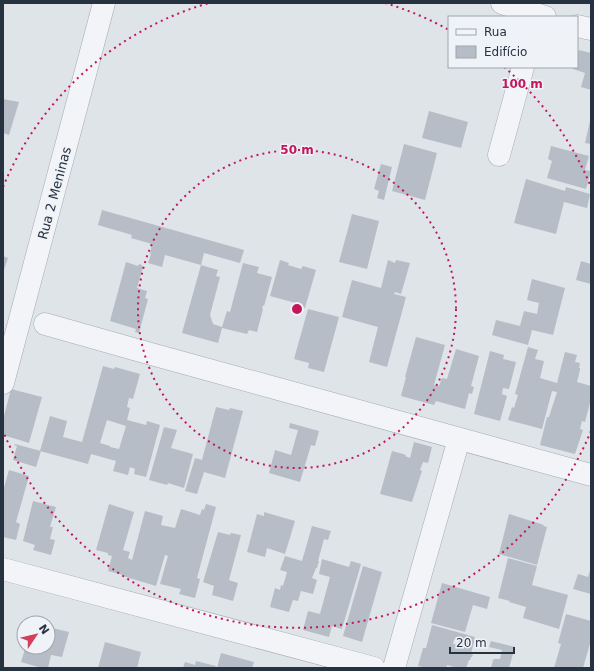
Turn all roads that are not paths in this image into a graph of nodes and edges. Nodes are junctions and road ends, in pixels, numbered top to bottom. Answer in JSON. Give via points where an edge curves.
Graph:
{"nodes":[{"id":1,"x":104,"y":3,"type":"edge"},
{"id":2,"x":502,"y":3,"type":"edge"},
{"id":3,"x":540,"y":16,"type":"edge"},
{"id":4,"x":578,"y":26,"type":"edge"},
{"id":5,"x":591,"y":29,"type":"edge"},
{"id":6,"x":523,"y":68,"type":"edge"},
{"id":7,"x":499,"y":155,"type":"dead end"},
{"id":8,"x":45,"y":324,"type":"dead end"},
{"id":9,"x":3,"y":382,"type":"edge"},
{"id":10,"x":459,"y":439,"type":"junction"},
{"id":11,"x":591,"y":475,"type":"edge"},
{"id":12,"x":3,"y":569,"type":"edge"},
{"id":13,"x":374,"y":668,"type":"edge"},
{"id":14,"x":394,"y":668,"type":"edge"}],
"edges":[{"from":1,"to":9,"type":"street","name":"Rua 2 Meninas"},
{"from":2,"to":3,"type":"street"},
{"from":4,"to":5,"type":"street"},
{"from":6,"to":7,"type":"street"},
{"from":8,"to":10,"type":"street"},
{"from":10,"to":11,"type":"street"},
{"from":10,"to":14,"type":"street"},
{"from":12,"to":13,"type":"street"}]}
